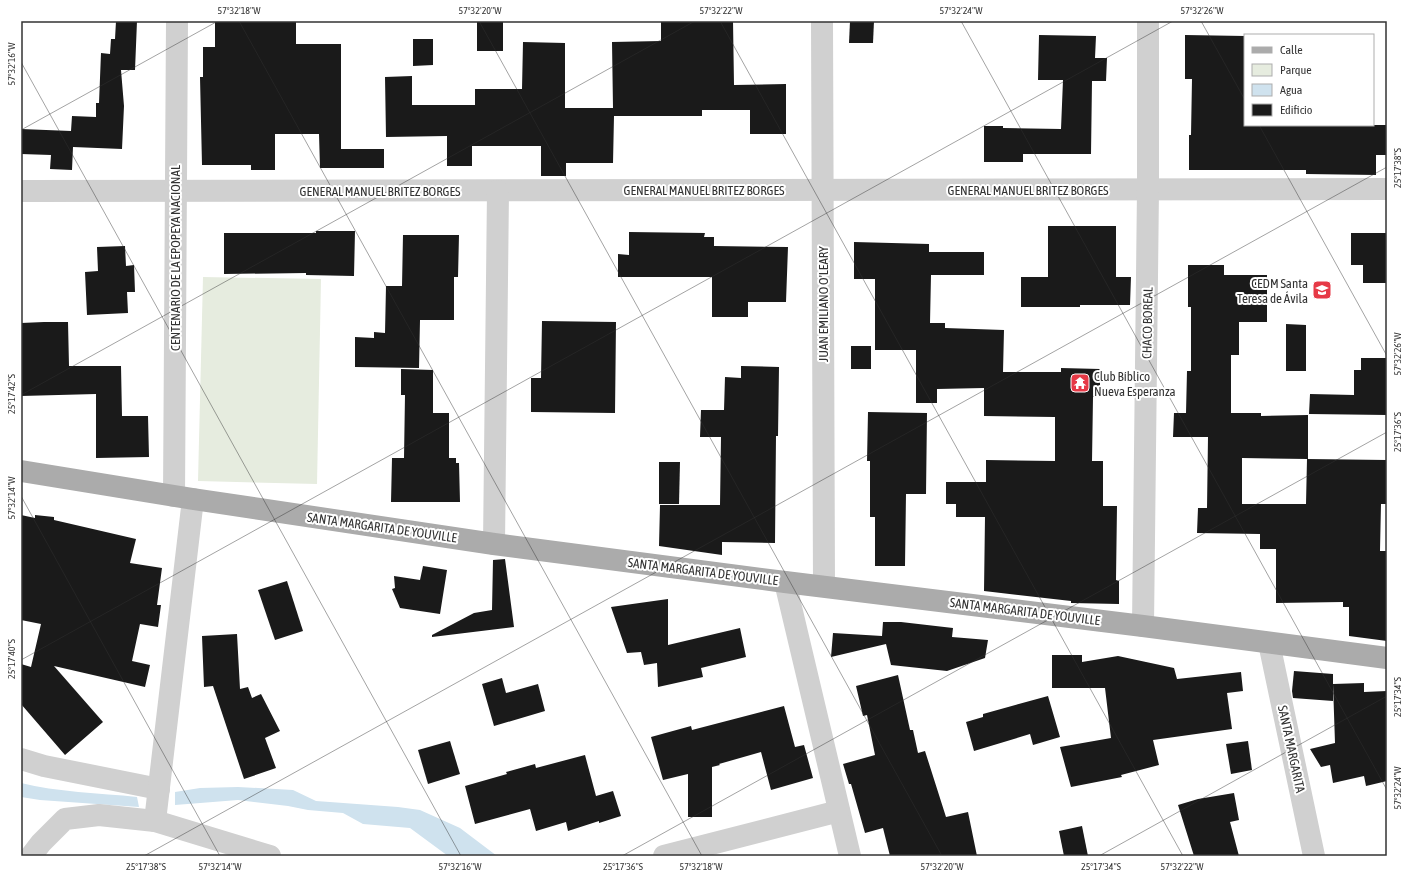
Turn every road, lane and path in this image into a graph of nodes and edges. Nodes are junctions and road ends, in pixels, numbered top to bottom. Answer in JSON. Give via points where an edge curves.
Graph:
{"nodes":[{"id":1,"x":177,"y":21,"type":"edge"},
{"id":2,"x":822,"y":21,"type":"edge"},
{"id":3,"x":1148,"y":21,"type":"edge"},
{"id":4,"x":1148,"y":189,"type":"junction"},
{"id":5,"x":1387,"y":189,"type":"edge"},
{"id":6,"x":823,"y":190,"type":"junction"},
{"id":7,"x":21,"y":191,"type":"edge"},
{"id":8,"x":176,"y":191,"type":"junction"},
{"id":9,"x":498,"y":191,"type":"junction"},
{"id":10,"x":21,"y":471,"type":"edge"},
{"id":11,"x":184,"y":498,"type":"junction"},
{"id":12,"x":494,"y":544,"type":"junction"},
{"id":13,"x":785,"y":582,"type":"junction"},
{"id":14,"x":824,"y":586,"type":"junction"},
{"id":15,"x":1143,"y":626,"type":"junction"},
{"id":16,"x":1269,"y":643,"type":"junction"},
{"id":17,"x":1387,"y":658,"type":"edge"},
{"id":18,"x":21,"y":759,"type":"edge"},
{"id":19,"x":159,"y":789,"type":"junction"},
{"id":20,"x":839,"y":811,"type":"junction"},
{"id":21,"x":155,"y":822,"type":"junction"},
{"id":22,"x":31,"y":856,"type":"edge"},
{"id":23,"x":270,"y":856,"type":"edge"},
{"id":24,"x":664,"y":856,"type":"edge"},
{"id":25,"x":850,"y":856,"type":"edge"},
{"id":26,"x":1314,"y":856,"type":"edge"}],
"edges":[{"from":1,"to":8,"type":"street","name":"CENTENARIO DE LA EPOPEYA NACIONAL"},
{"from":2,"to":6,"type":"street","name":"JUAN EMILIANO O'LEARY"},
{"from":3,"to":4,"type":"street","name":"CHACO BOREAL"},
{"from":4,"to":5,"type":"street","name":"GENERAL MANUEL BRITEZ BORGES"},
{"from":4,"to":6,"type":"street","name":"GENERAL MANUEL BRITEZ BORGES"},
{"from":4,"to":15,"type":"street","name":"CHACO BOREAL"},
{"from":6,"to":9,"type":"street","name":"GENERAL MANUEL BRITEZ BORGES"},
{"from":6,"to":14,"type":"street","name":"JUAN EMILIANO O'LEARY"},
{"from":7,"to":8,"type":"street","name":"GENERAL MANUEL BRITEZ BORGES"},
{"from":8,"to":9,"type":"street","name":"GENERAL MANUEL BRITEZ BORGES"},
{"from":8,"to":11,"type":"street","name":"CENTENARIO DE LA EPOPEYA NACIONAL"},
{"from":9,"to":12,"type":"street"},
{"from":10,"to":11,"type":"main road","name":"SANTA MARGARITA DE YOUVILLE"},
{"from":11,"to":12,"type":"main road","name":"SANTA MARGARITA DE YOUVILLE"},
{"from":11,"to":19,"type":"street","name":"CENTENARIO DE LA EPOPEYA NACIONAL"},
{"from":12,"to":13,"type":"main road","name":"SANTA MARGARITA DE YOUVILLE"},
{"from":13,"to":14,"type":"main road","name":"SANTA MARGARITA DE YOUVILLE"},
{"from":13,"to":20,"type":"street"},
{"from":14,"to":15,"type":"main road","name":"SANTA MARGARITA DE YOUVILLE"},
{"from":15,"to":16,"type":"main road","name":"SANTA MARGARITA DE YOUVILLE"},
{"from":16,"to":17,"type":"main road","name":"SANTA MARGARITA DE YOUVILLE"},
{"from":16,"to":26,"type":"street","name":"SANTA MARGARITA"},
{"from":18,"to":19,"type":"street"},
{"from":19,"to":21,"type":"street","name":"CENTENARIO DE LA EPOPEYA NACIONAL"},
{"from":20,"to":24,"type":"street"},
{"from":20,"to":25,"type":"street"},
{"from":21,"to":22,"type":"street","via":[[99,815],[65,819]]},
{"from":21,"to":23,"type":"street"}]}
